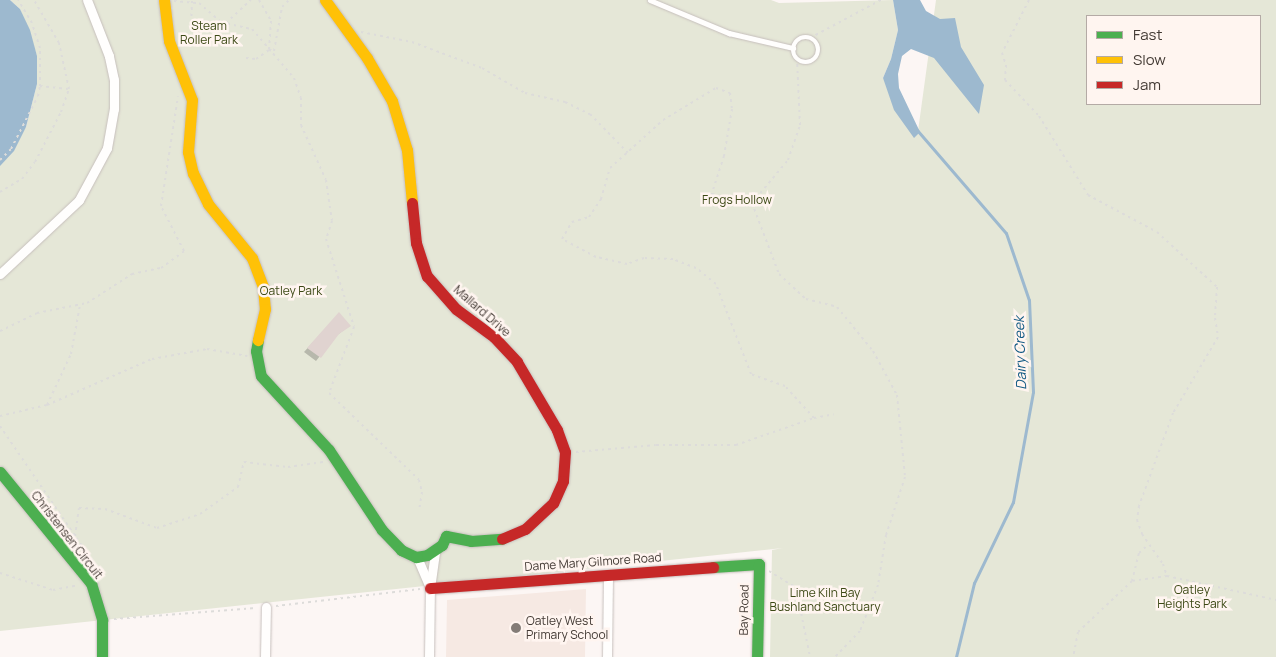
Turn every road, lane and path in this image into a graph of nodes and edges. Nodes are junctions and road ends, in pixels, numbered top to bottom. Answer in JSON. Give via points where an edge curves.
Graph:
{"nodes":[{"id":1,"x":18,"y":0,"type":"edge"},
{"id":2,"x":34,"y":0,"type":"edge"},
{"id":3,"x":86,"y":0,"type":"edge"},
{"id":4,"x":164,"y":0,"type":"edge"},
{"id":5,"x":251,"y":0,"type":"edge"},
{"id":6,"x":259,"y":0,"type":"edge"},
{"id":7,"x":289,"y":0,"type":"edge"},
{"id":8,"x":650,"y":0,"type":"edge"},
{"id":9,"x":881,"y":0,"type":"edge"},
{"id":10,"x":1029,"y":0,"type":"edge"},
{"id":11,"x":192,"y":1,"type":"edge"},
{"id":12,"x":200,"y":2,"type":"edge"},
{"id":13,"x":328,"y":4,"type":"edge"},
{"id":14,"x":271,"y":21,"type":"junction"},
{"id":15,"x":226,"y":23,"type":"junction"},
{"id":16,"x":267,"y":23,"type":"dead end"},
{"id":17,"x":346,"y":29,"type":"junction"},
{"id":18,"x":190,"y":30,"type":"dead end"},
{"id":19,"x":810,"y":38,"type":"junction"},
{"id":20,"x":793,"y":48,"type":"junction"},
{"id":21,"x":269,"y":50,"type":"junction"},
{"id":22,"x":246,"y":58,"type":"dead end"},
{"id":23,"x":798,"y":60,"type":"junction"},
{"id":24,"x":185,"y":80,"type":"junction"},
{"id":25,"x":40,"y":86,"type":"junction"},
{"id":26,"x":68,"y":89,"type":"junction"},
{"id":27,"x":628,"y":154,"type":"junction"},
{"id":28,"x":0,"y":160,"type":"edge"},
{"id":29,"x":0,"y":192,"type":"edge"},
{"id":30,"x":752,"y":203,"type":"junction"},
{"id":31,"x":0,"y":274,"type":"edge"},
{"id":32,"x":80,"y":305,"type":"junction"},
{"id":33,"x":0,"y":331,"type":"edge"},
{"id":34,"x":256,"y":358,"type":"junction"},
{"id":35,"x":47,"y":404,"type":"junction"},
{"id":36,"x":834,"y":414,"type":"dead end"},
{"id":37,"x":0,"y":416,"type":"edge"},
{"id":38,"x":814,"y":418,"type":"junction"},
{"id":39,"x":0,"y":426,"type":"edge"},
{"id":40,"x":565,"y":452,"type":"junction"},
{"id":41,"x":337,"y":460,"type":"junction"},
{"id":42,"x":0,"y":472,"type":"edge"},
{"id":43,"x":419,"y":511,"type":"dead end"},
{"id":44,"x":75,"y":536,"type":"junction"},
{"id":45,"x":1149,"y":544,"type":"junction"},
{"id":46,"x":435,"y":551,"type":"junction"},
{"id":47,"x":417,"y":557,"type":"junction"},
{"id":48,"x":759,"y":564,"type":"junction"},
{"id":49,"x":0,"y":573,"type":"edge"},
{"id":50,"x":608,"y":575,"type":"junction"},
{"id":51,"x":1167,"y":576,"type":"junction"},
{"id":52,"x":1132,"y":581,"type":"junction"},
{"id":53,"x":90,"y":583,"type":"junction"},
{"id":54,"x":430,"y":588,"type":"junction"},
{"id":55,"x":1276,"y":600,"type":"edge"},
{"id":56,"x":266,"y":607,"type":"dead end"},
{"id":57,"x":102,"y":657,"type":"edge"},
{"id":58,"x":265,"y":657,"type":"edge"},
{"id":59,"x":429,"y":657,"type":"edge"},
{"id":60,"x":608,"y":657,"type":"edge"},
{"id":61,"x":756,"y":657,"type":"edge"},
{"id":62,"x":810,"y":657,"type":"edge"},
{"id":63,"x":835,"y":657,"type":"edge"},
{"id":64,"x":1074,"y":657,"type":"edge"}],
"edges":[{"from":1,"to":25,"type":"path","via":[[32,23],[40,48]]},
{"from":2,"to":26,"type":"path","via":[[60,43]]},
{"from":3,"to":31,"type":"street","via":[[109,56],[114,80],[114,110],[107,148],[79,200]]},
{"from":4,"to":11,"type":"path"},
{"from":4,"to":24,"type":"street","via":[[169,40]]},
{"from":5,"to":15,"type":"path"},
{"from":6,"to":14,"type":"path"},
{"from":7,"to":21,"type":"path","via":[[282,7],[274,51]]},
{"from":8,"to":20,"type":"lane","via":[[729,33]]},
{"from":9,"to":19,"type":"path"},
{"from":10,"to":45,"type":"path","via":[[1002,54],[1006,65],[1005,80],[1039,116],[1088,195],[1157,232],[1217,287],[1215,318],[1218,337],[1173,413],[1139,506],[1137,520]]},
{"from":11,"to":12,"type":"path"},
{"from":11,"to":18,"type":"path"},
{"from":12,"to":15,"type":"path"},
{"from":13,"to":17,"type":"street","name":"Mallard Drive"},
{"from":14,"to":16,"type":"path"},
{"from":14,"to":21,"type":"path"},
{"from":15,"to":21,"type":"path","via":[[252,29]]},
{"from":17,"to":27,"type":"path","via":[[412,42],[482,68],[525,93],[565,102],[590,114]]},
{"from":17,"to":40,"type":"street","name":"Mallard Drive","via":[[379,77],[396,113],[410,168],[416,243],[427,276],[456,309],[494,337],[517,362],[557,430]]},
{"from":19,"to":20,"type":"lane","via":[[799,39]]},
{"from":19,"to":23,"type":"lane","via":[[818,47],[816,59],[805,64]]},
{"from":20,"to":23,"type":"lane"},
{"from":21,"to":22,"type":"path","via":[[256,59]]},
{"from":21,"to":43,"type":"path","via":[[294,78],[302,98],[301,125],[326,180],[332,221],[326,239],[354,327],[330,393],[419,480],[422,492]]},
{"from":23,"to":30,"type":"path","via":[[800,125],[788,160]]},
{"from":24,"to":32,"type":"path","via":[[179,93],[161,206],[184,251],[162,268],[132,274]]},
{"from":24,"to":34,"type":"street","via":[[192,106],[188,152],[193,172],[208,204],[252,258],[263,287],[265,309]]},
{"from":25,"to":26,"type":"path"},
{"from":25,"to":28,"type":"path","via":[[11,149]]},
{"from":26,"to":29,"type":"path","via":[[61,112],[34,162],[22,179]]},
{"from":27,"to":30,"type":"path","via":[[663,120],[690,102],[716,88],[730,92],[732,109],[725,149],[712,194]]},
{"from":27,"to":38,"type":"path","via":[[610,168],[602,199],[589,218],[572,222],[562,239],[596,257],[627,264],[644,258],[673,259],[696,268],[716,284],[751,374],[786,386]]},
{"from":30,"to":63,"type":"path","via":[[778,274],[806,299],[837,307],[873,351],[897,395],[905,477],[886,535],[878,585],[860,631]]},
{"from":32,"to":33,"type":"path","via":[[37,313]]},
{"from":32,"to":35,"type":"path","via":[[72,354]]},
{"from":34,"to":35,"type":"path","via":[[207,348],[152,359]]},
{"from":34,"to":41,"type":"street","via":[[266,384]]},
{"from":35,"to":37,"type":"path"},
{"from":36,"to":38,"type":"path"},
{"from":38,"to":40,"type":"path","via":[[736,445],[656,445],[601,452]]},
{"from":39,"to":44,"type":"path"},
{"from":40,"to":46,"type":"street","name":"Mallard Drive","via":[[566,468],[559,493],[545,513],[525,529],[492,541],[446,536]]},
{"from":41,"to":44,"type":"path","via":[[288,467],[244,462],[238,488],[200,514],[157,528],[105,509],[79,508]]},
{"from":41,"to":47,"type":"street","via":[[393,544]]},
{"from":42,"to":53,"type":"street","name":"Christensen Circuit"},
{"from":44,"to":53,"type":"path","via":[[93,561],[100,580]]},
{"from":45,"to":51,"type":"path"},
{"from":45,"to":52,"type":"path","via":[[1139,553]]},
{"from":46,"to":47,"type":"street","name":"Mallard Drive"},
{"from":46,"to":54,"type":"street"},
{"from":47,"to":54,"type":"street"},
{"from":48,"to":50,"type":"street","name":"Dame Mary Gilmore Road"},
{"from":48,"to":61,"type":"street","name":"Bay Road"},
{"from":48,"to":62,"type":"path","via":[[796,588]]},
{"from":49,"to":53,"type":"path","via":[[53,590]]},
{"from":50,"to":54,"type":"street","name":"Dame Mary Gilmore Road"},
{"from":50,"to":60,"type":"street"},
{"from":51,"to":52,"type":"path"},
{"from":51,"to":55,"type":"path"},
{"from":52,"to":64,"type":"path","via":[[1078,632]]},
{"from":53,"to":57,"type":"street","name":"Christensen Circuit","via":[[102,620]]},
{"from":54,"to":59,"type":"street"},
{"from":56,"to":58,"type":"street"}]}
